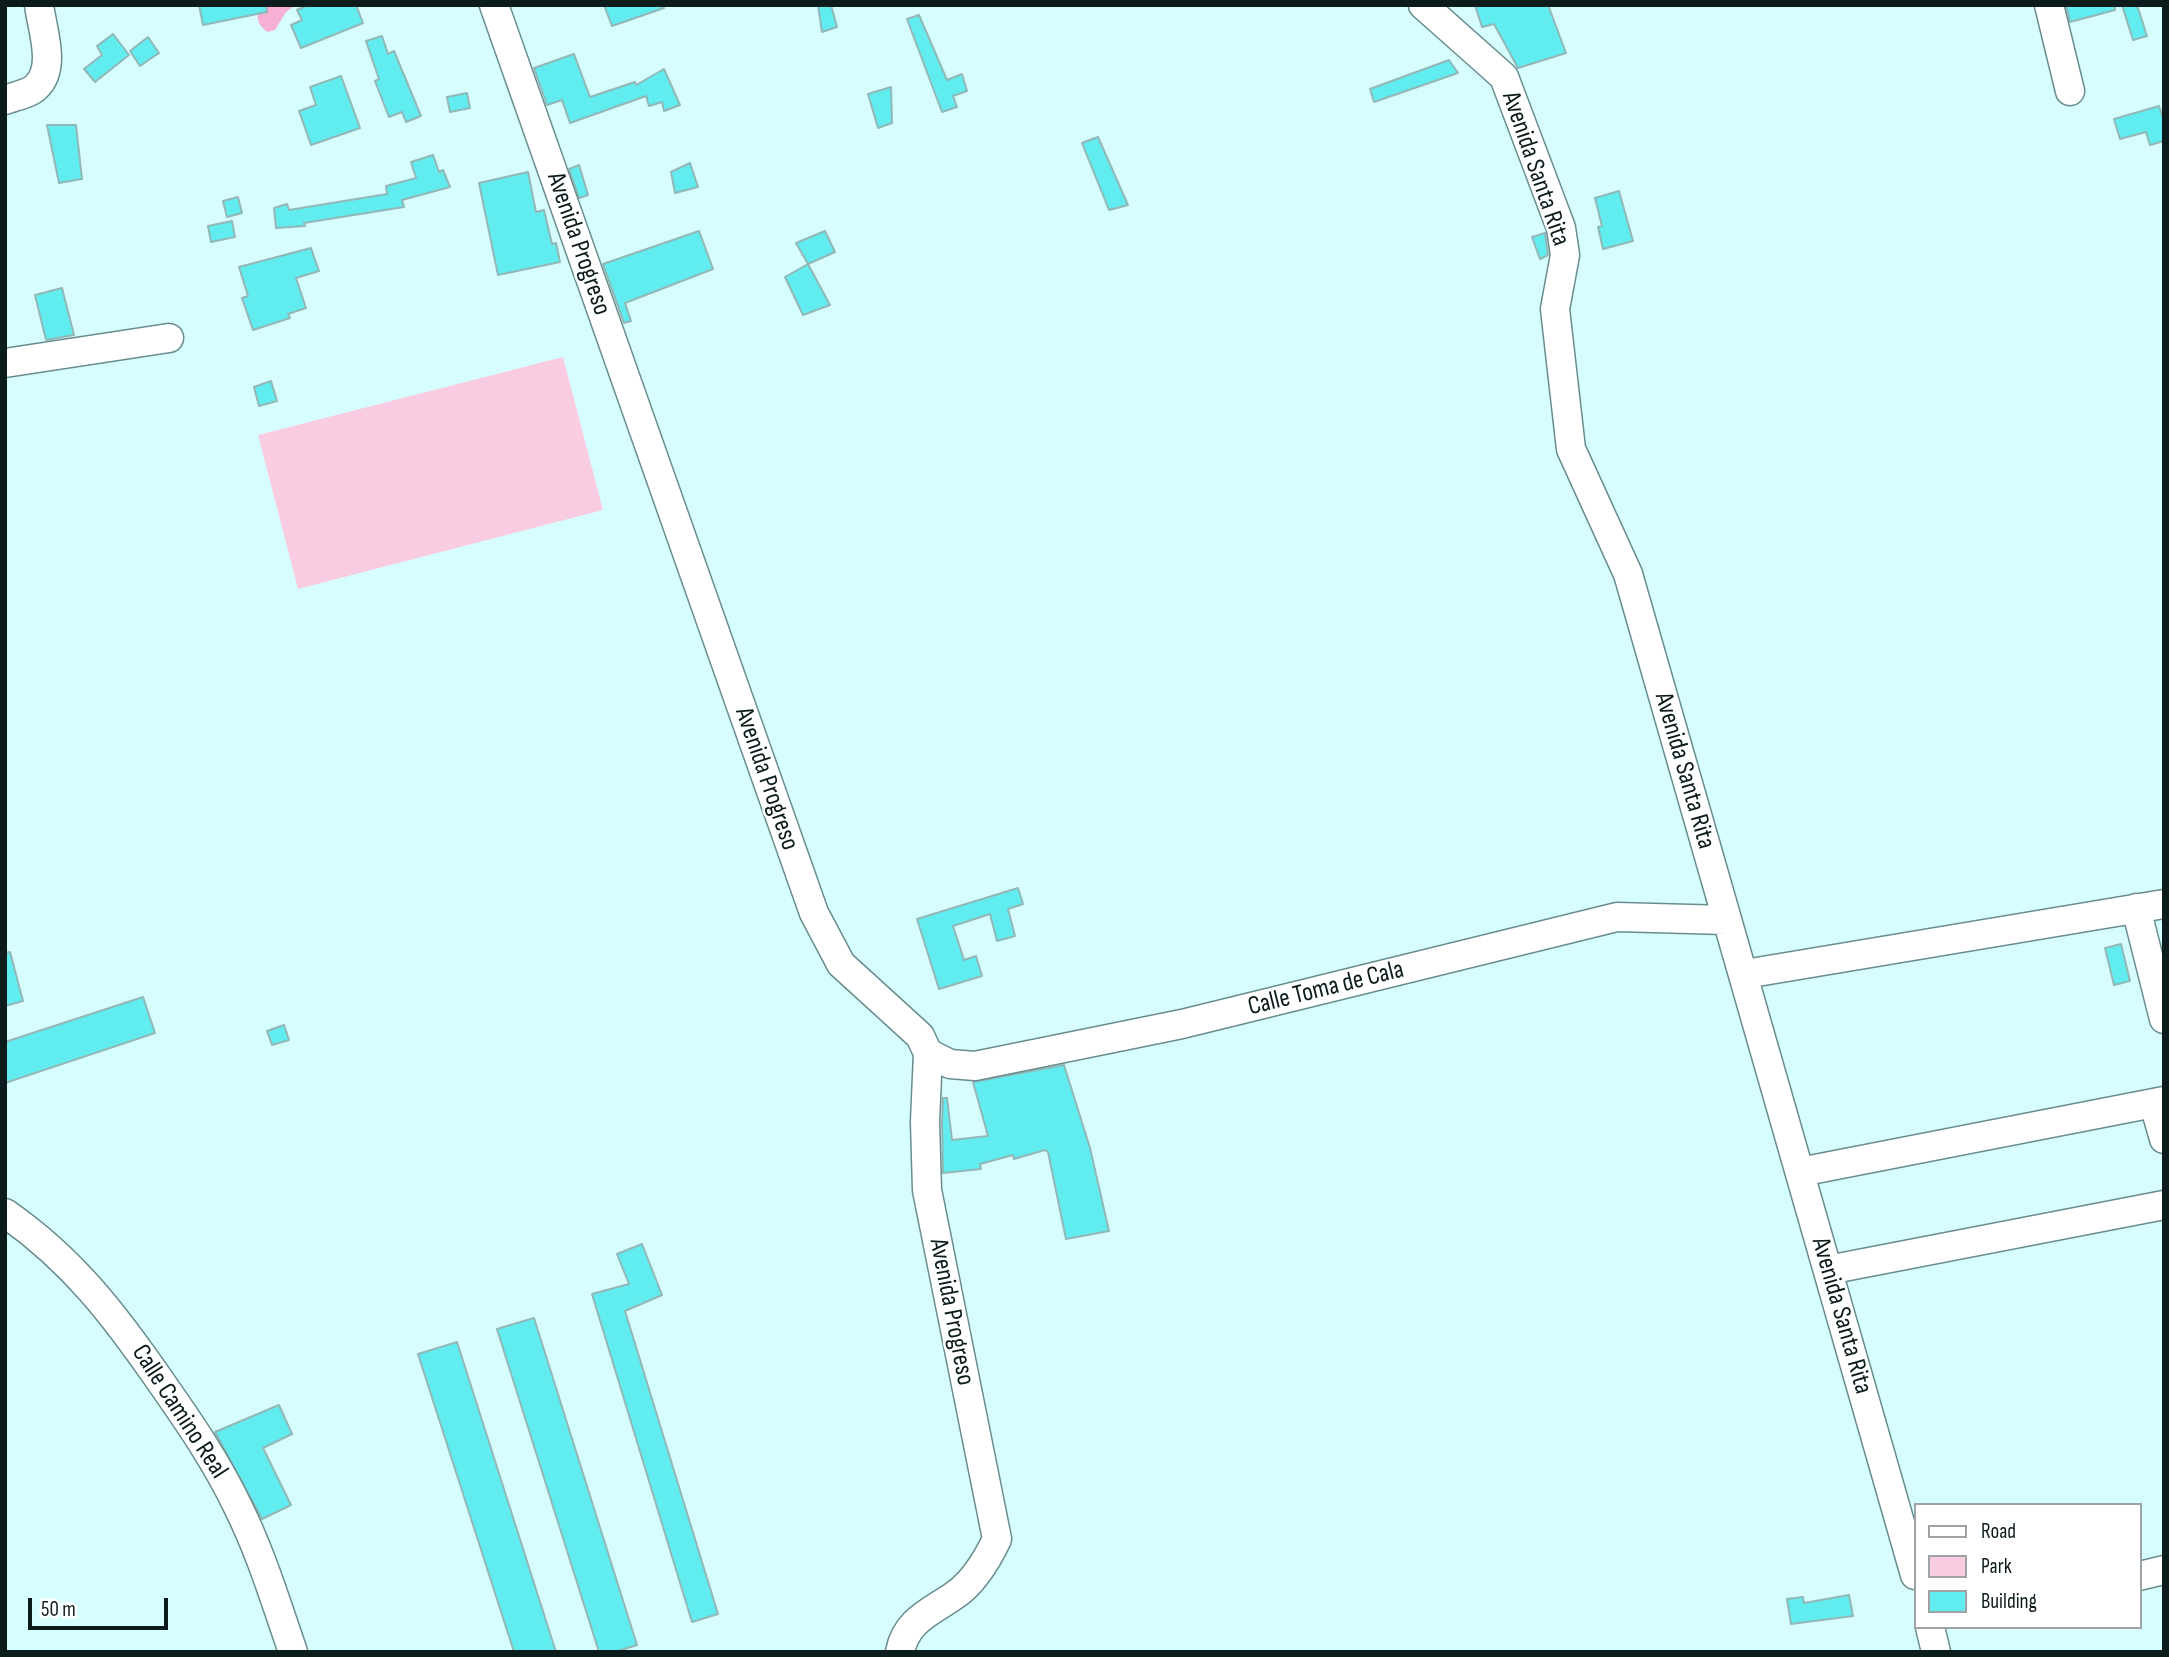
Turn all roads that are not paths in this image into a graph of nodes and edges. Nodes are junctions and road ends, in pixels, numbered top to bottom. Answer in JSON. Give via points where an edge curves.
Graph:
{"nodes":[{"id":1,"x":39,"y":5,"type":"edge"},
{"id":2,"x":494,"y":5,"type":"edge"},
{"id":3,"x":1423,"y":5,"type":"edge"},
{"id":4,"x":2049,"y":5,"type":"edge"},
{"id":5,"x":2070,"y":91,"type":"dead end"},
{"id":6,"x":5,"y":100,"type":"edge"},
{"id":7,"x":169,"y":338,"type":"dead end"},
{"id":8,"x":5,"y":363,"type":"edge"},
{"id":9,"x":2150,"y":906,"type":"edge"},
{"id":10,"x":1726,"y":920,"type":"junction"},
{"id":11,"x":1745,"y":974,"type":"junction"},
{"id":12,"x":2164,"y":1019,"type":"edge"},
{"id":13,"x":928,"y":1053,"type":"junction"},
{"id":14,"x":2159,"y":1103,"type":"edge"},
{"id":15,"x":2164,"y":1139,"type":"edge"},
{"id":16,"x":1800,"y":1172,"type":"junction"},
{"id":17,"x":2164,"y":1205,"type":"edge"},
{"id":18,"x":5,"y":1213,"type":"edge"},
{"id":19,"x":1828,"y":1270,"type":"junction"},
{"id":20,"x":1913,"y":1568,"type":"edge"},
{"id":21,"x":2164,"y":1570,"type":"edge"},
{"id":22,"x":2141,"y":1576,"type":"edge"},
{"id":23,"x":1930,"y":1629,"type":"edge"},
{"id":24,"x":293,"y":1652,"type":"edge"},
{"id":25,"x":900,"y":1652,"type":"edge"},
{"id":26,"x":1936,"y":1652,"type":"edge"}],
"edges":[{"from":1,"to":6,"type":"street","via":[[48,65],[44,78],[34,89]]},
{"from":2,"to":13,"type":"street","name":"Avenida Progreso","via":[[814,913],[841,964],[920,1036]]},
{"from":3,"to":10,"type":"street","name":"Avenida Santa Rita","via":[[1502,73],[1561,228],[1565,255],[1555,309],[1573,456],[1628,574]]},
{"from":4,"to":5,"type":"street"},
{"from":7,"to":8,"type":"street"},
{"from":9,"to":11,"type":"street"},
{"from":9,"to":12,"type":"street"},
{"from":10,"to":11,"type":"street","name":"Avenida Santa Rita"},
{"from":10,"to":13,"type":"street","name":"Calle Toma de Cala","via":[[1617,917],[1182,1024],[975,1066],[950,1064]]},
{"from":11,"to":16,"type":"street","name":"Avenida Santa Rita"},
{"from":13,"to":25,"type":"street","name":"Avenida Progreso","via":[[927,1190],[998,1539],[984,1565],[956,1594],[926,1611],[911,1626]]},
{"from":14,"to":15,"type":"street"},
{"from":14,"to":16,"type":"street"},
{"from":16,"to":19,"type":"street","name":"Avenida Santa Rita"},
{"from":17,"to":19,"type":"street"},
{"from":18,"to":24,"type":"street","name":"Calle Camino Real","via":[[75,1270],[115,1316],[211,1453],[253,1541]]},
{"from":19,"to":20,"type":"street","name":"Avenida Santa Rita"},
{"from":21,"to":22,"type":"street"},
{"from":23,"to":26,"type":"street"}]}
